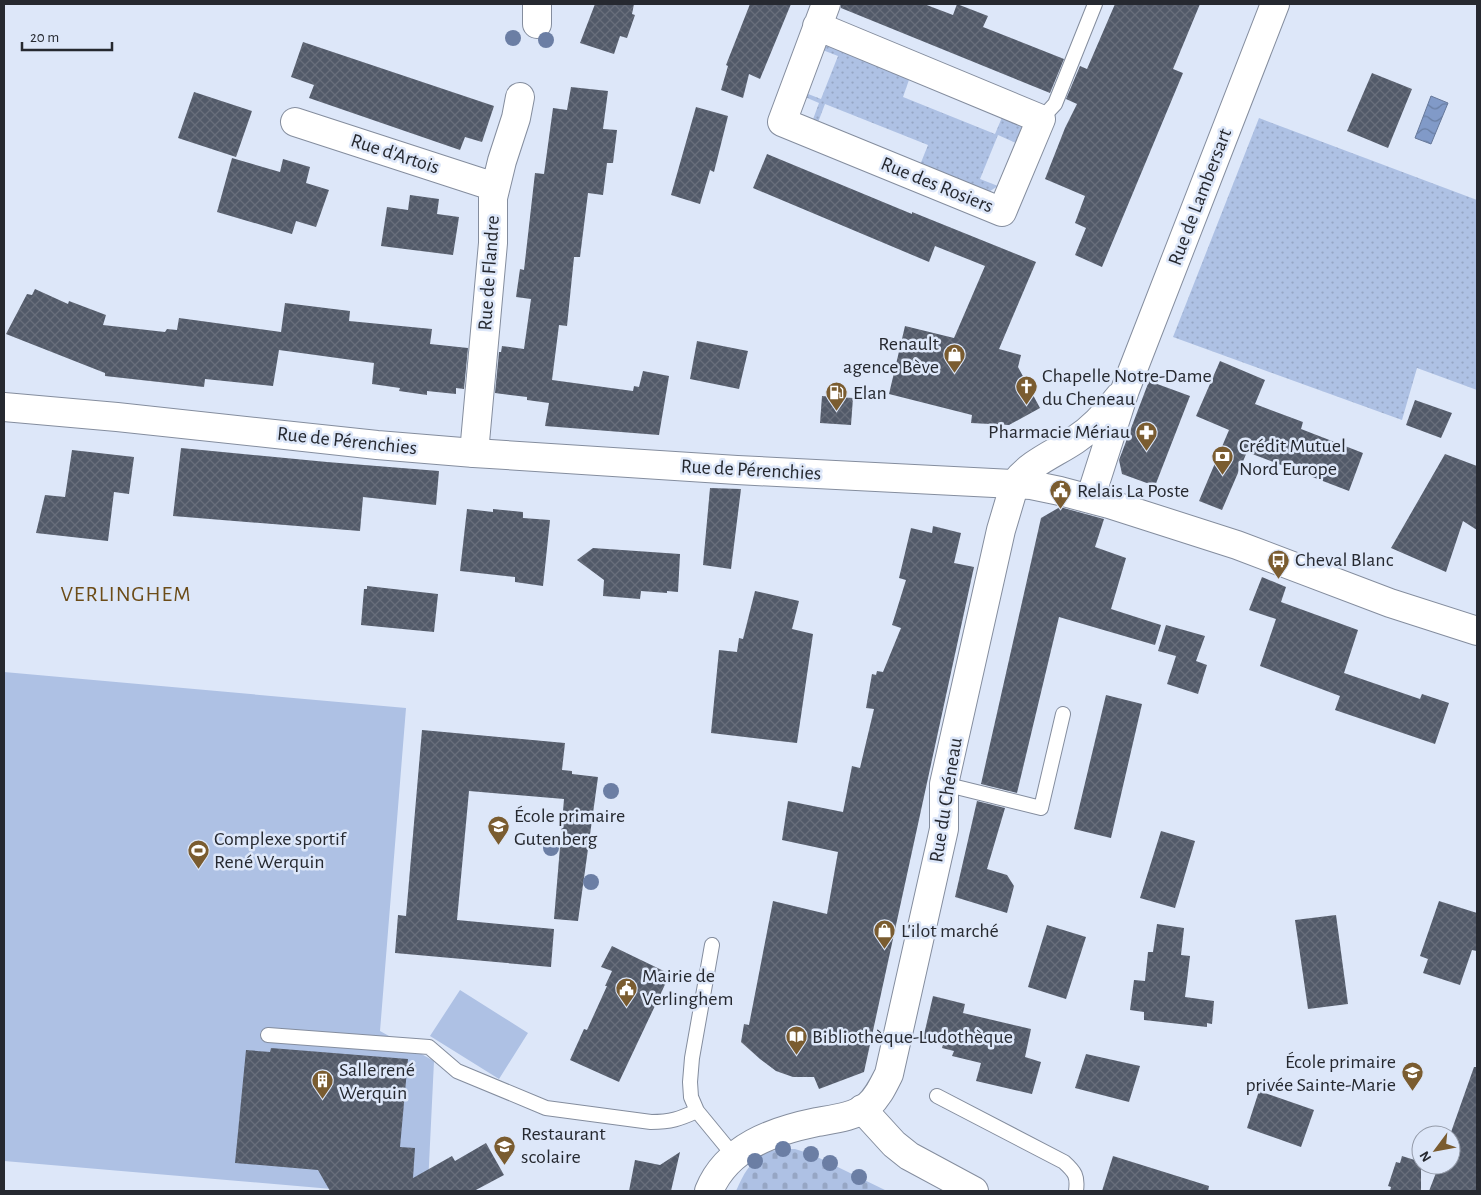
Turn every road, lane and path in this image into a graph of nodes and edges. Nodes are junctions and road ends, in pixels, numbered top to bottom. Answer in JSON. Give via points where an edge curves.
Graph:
{"nodes":[{"id":1,"x":1095,"y":4,"type":"edge"},
{"id":2,"x":1275,"y":4,"type":"edge"},
{"id":3,"x":821,"y":15,"type":"edge"},
{"id":4,"x":520,"y":97,"type":"dead end"},
{"id":5,"x":1041,"y":119,"type":"junction"},
{"id":6,"x":295,"y":122,"type":"dead end"},
{"id":7,"x":495,"y":187,"type":"junction"},
{"id":8,"x":1125,"y":390,"type":"junction"},
{"id":9,"x":4,"y":407,"type":"edge"},
{"id":10,"x":474,"y":453,"type":"junction"},
{"id":11,"x":1015,"y":483,"type":"junction"},
{"id":12,"x":1090,"y":499,"type":"junction"},
{"id":13,"x":1477,"y":631,"type":"edge"},
{"id":14,"x":1063,"y":714,"type":"dead end"},
{"id":15,"x":944,"y":784,"type":"junction"},
{"id":16,"x":712,"y":944,"type":"dead end"},
{"id":17,"x":268,"y":1035,"type":"dead end"},
{"id":18,"x":937,"y":1096,"type":"dead end"},
{"id":19,"x":862,"y":1110,"type":"junction"},
{"id":20,"x":698,"y":1111,"type":"junction"},
{"id":21,"x":734,"y":1156,"type":"junction"},
{"id":22,"x":709,"y":1191,"type":"edge"},
{"id":23,"x":974,"y":1191,"type":"edge"},
{"id":24,"x":1076,"y":1191,"type":"edge"}],
"edges":[{"from":1,"to":5,"type":"lane","name":"Rue des Rosiers","via":[[1055,104]]},
{"from":2,"to":8,"type":"street","name":"Rue de Lambersart"},
{"from":3,"to":5,"type":"street"},
{"from":3,"to":5,"type":"street","name":"Rue des Rosiers","via":[[782,122],[1002,212]]},
{"from":4,"to":7,"type":"street","name":"Rue de Flandre"},
{"from":6,"to":7,"type":"street","name":"Rue d'Artois"},
{"from":7,"to":10,"type":"street","name":"Rue de Flandre","via":[[494,244]]},
{"from":8,"to":11,"type":"street","name":"Rue de Lambersart","via":[[1090,429],[1025,472]]},
{"from":8,"to":12,"type":"street","name":"Rue de Lambersart"},
{"from":9,"to":10,"type":"street","name":"Rue de Pérenchies"},
{"from":10,"to":11,"type":"street","name":"Rue de Pérenchies"},
{"from":11,"to":12,"type":"street","name":"Rue de Pérenchies"},
{"from":11,"to":15,"type":"street","name":"Rue du Chéneau","via":[[1001,530]]},
{"from":12,"to":13,"type":"street","name":"Rue de Pérenchies","via":[[1237,545],[1390,603]]},
{"from":14,"to":15,"type":"lane","via":[[1041,808]]},
{"from":15,"to":19,"type":"street","name":"Rue du Chéneau","via":[[944,829],[889,1074],[880,1093]]},
{"from":16,"to":20,"type":"lane","via":[[692,1058],[691,1097]]},
{"from":17,"to":20,"type":"lane","via":[[429,1047],[457,1070],[546,1108],[651,1122],[678,1120]]},
{"from":18,"to":24,"type":"lane","via":[[1064,1162],[1074,1171]]},
{"from":19,"to":21,"type":"street","via":[[770,1135]]},
{"from":19,"to":23,"type":"street","via":[[909,1156]]},
{"from":20,"to":21,"type":"lane"},
{"from":21,"to":22,"type":"street","via":[[721,1169]]}]}
